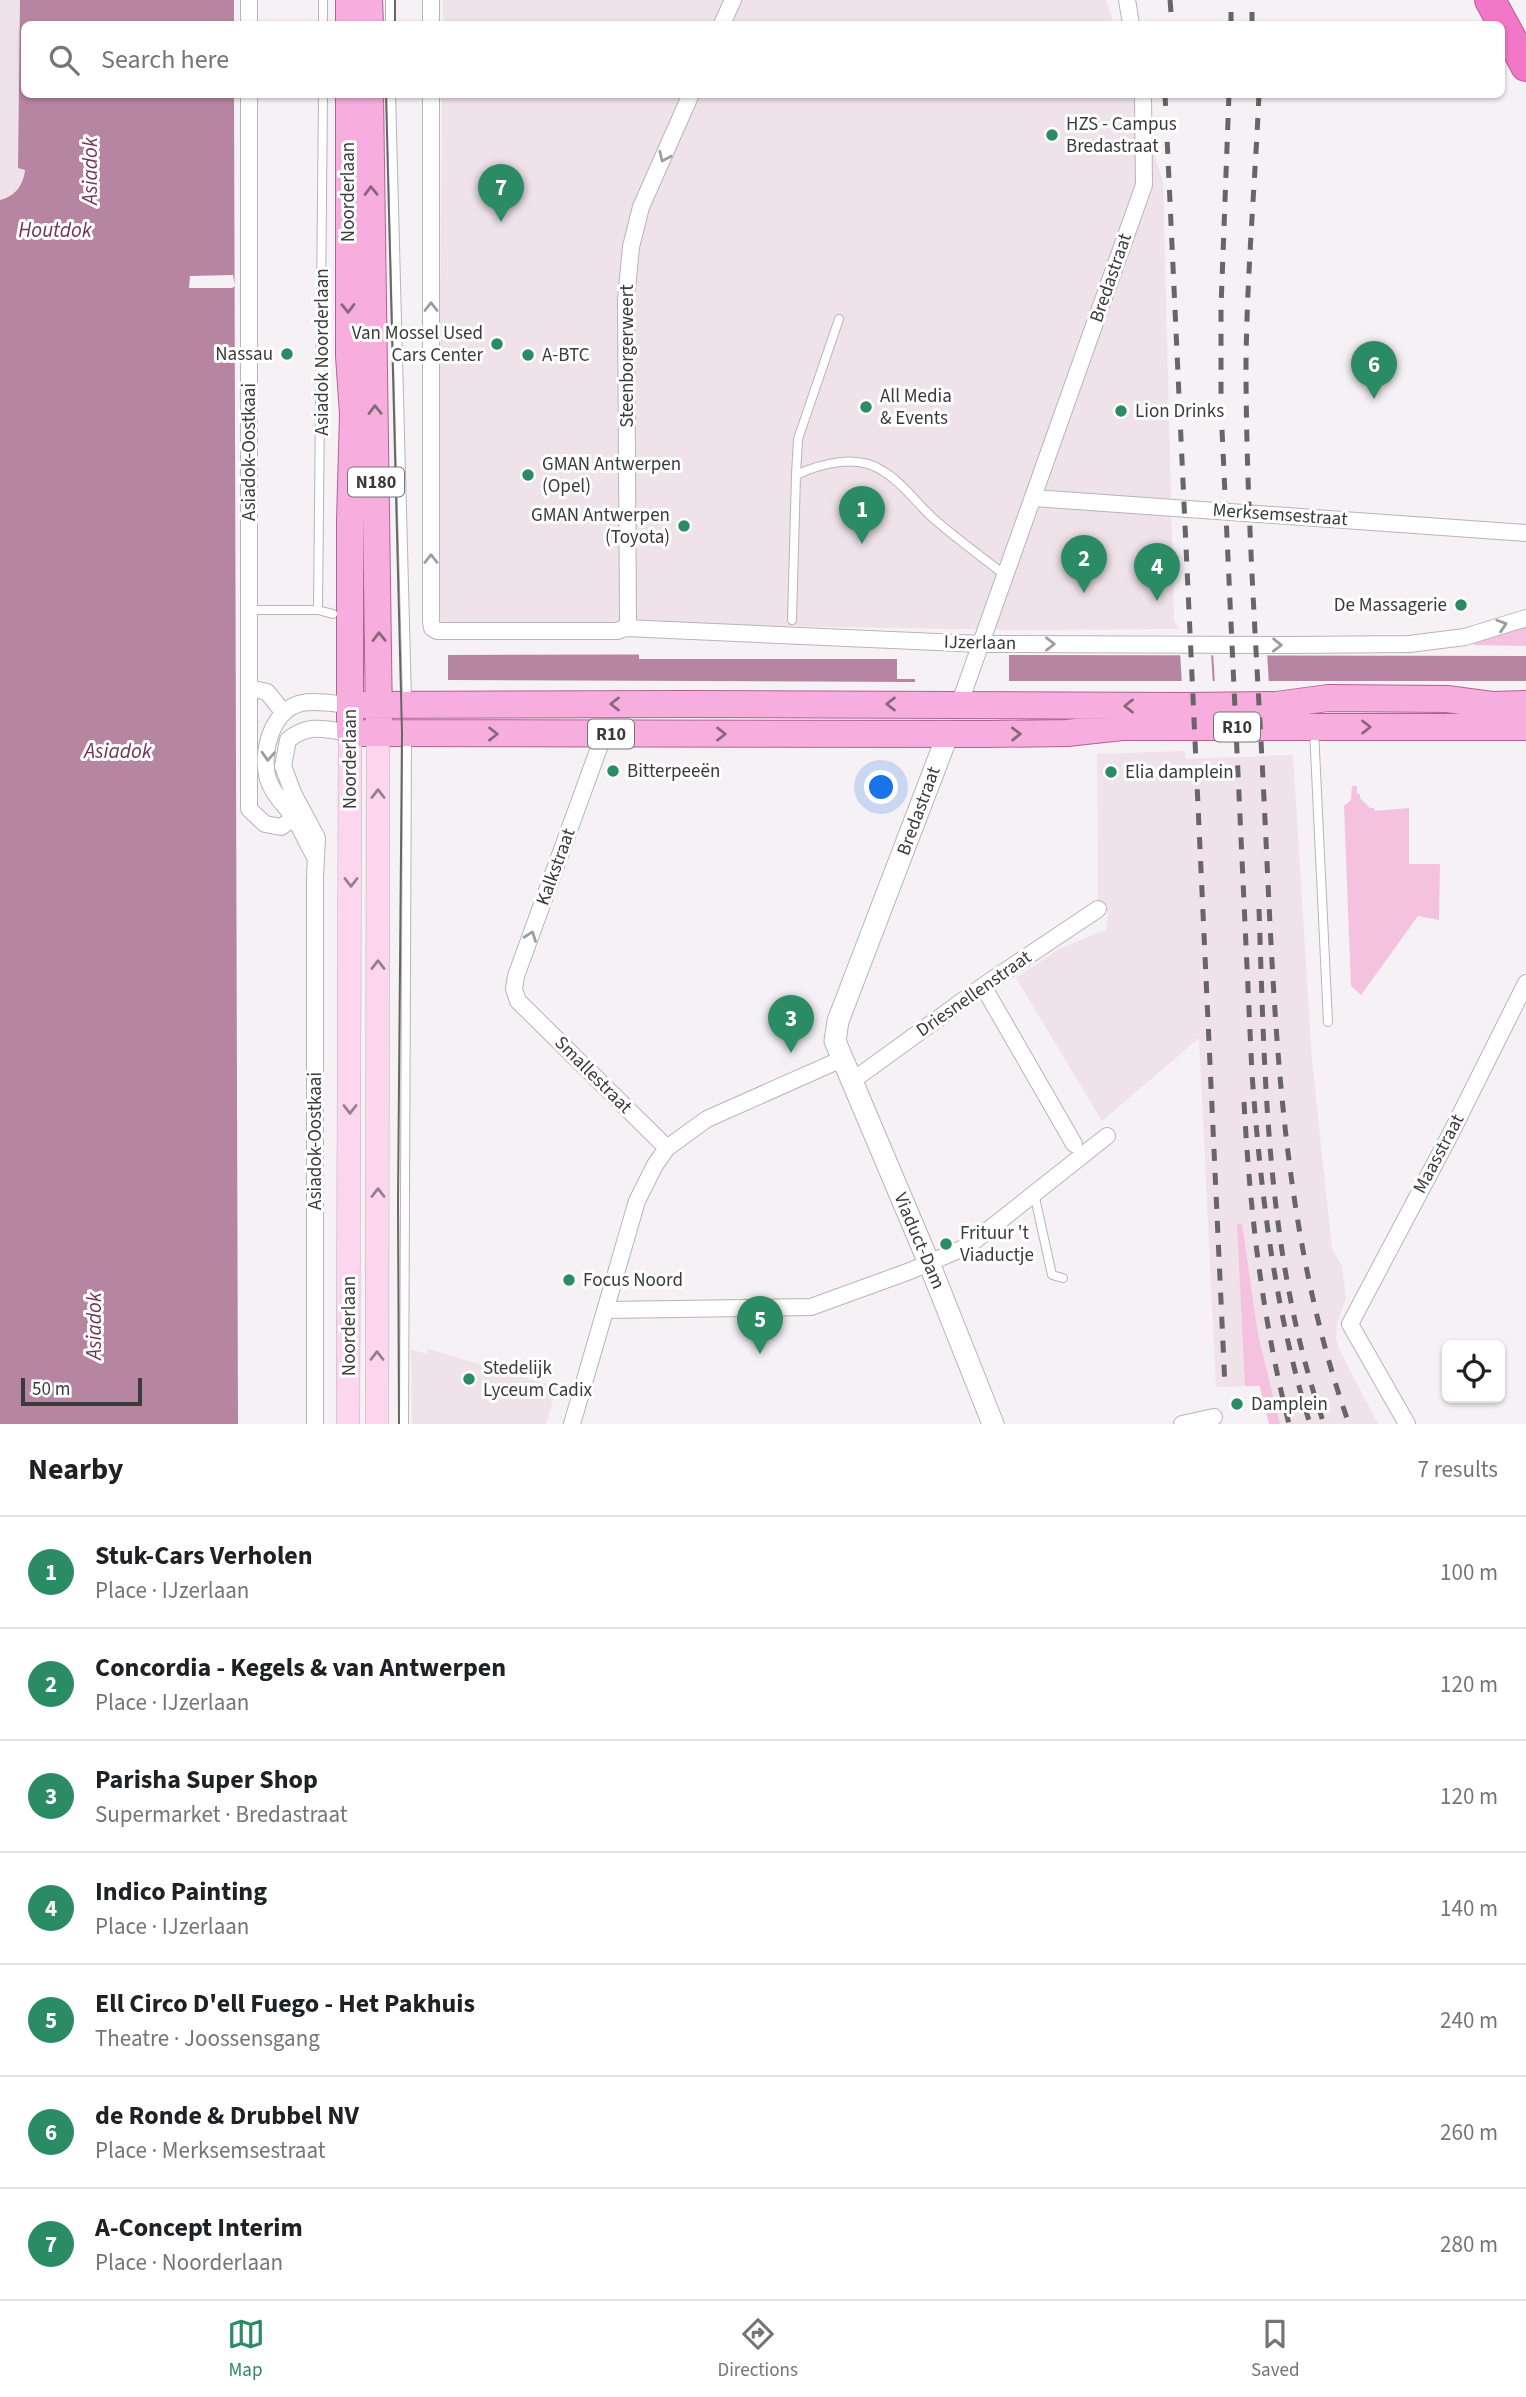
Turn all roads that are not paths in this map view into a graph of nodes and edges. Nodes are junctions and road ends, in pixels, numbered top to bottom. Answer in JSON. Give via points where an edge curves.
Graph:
{"nodes":[{"id":1,"x":249,"y":0,"type":"edge"},
{"id":2,"x":323,"y":0,"type":"edge"},
{"id":3,"x":349,"y":0,"type":"edge"},
{"id":4,"x":369,"y":0,"type":"edge"},
{"id":5,"x":390,"y":0,"type":"edge"},
{"id":6,"x":431,"y":0,"type":"edge"},
{"id":7,"x":733,"y":0,"type":"edge"},
{"id":8,"x":1127,"y":0,"type":"edge"},
{"id":9,"x":1490,"y":0,"type":"edge"},
{"id":10,"x":249,"y":21,"type":"edge"},
{"id":11,"x":323,"y":21,"type":"edge"},
{"id":12,"x":349,"y":21,"type":"edge"},
{"id":13,"x":370,"y":21,"type":"edge"},
{"id":14,"x":390,"y":21,"type":"edge"},
{"id":15,"x":431,"y":21,"type":"edge"},
{"id":16,"x":724,"y":21,"type":"edge"},
{"id":17,"x":1130,"y":21,"type":"edge"},
{"id":18,"x":1501,"y":21,"type":"edge"},
{"id":19,"x":1505,"y":28,"type":"edge"},
{"id":20,"x":1526,"y":66,"type":"edge"},
{"id":21,"x":249,"y":98,"type":"edge"},
{"id":22,"x":323,"y":98,"type":"edge"},
{"id":23,"x":349,"y":98,"type":"edge"},
{"id":24,"x":370,"y":98,"type":"edge"},
{"id":25,"x":391,"y":98,"type":"edge"},
{"id":26,"x":431,"y":98,"type":"edge"},
{"id":27,"x":689,"y":98,"type":"edge"},
{"id":28,"x":1143,"y":98,"type":"edge"},
{"id":29,"x":839,"y":319,"type":"dead end"},
{"id":30,"x":796,"y":475,"type":"junction"},
{"id":31,"x":1034,"y":498,"type":"junction"},
{"id":32,"x":1526,"y":533,"type":"edge"},
{"id":33,"x":1006,"y":576,"type":"junction"},
{"id":34,"x":249,"y":610,"type":"junction"},
{"id":35,"x":318,"y":610,"type":"junction"},
{"id":36,"x":333,"y":614,"type":"dead end"},
{"id":37,"x":1526,"y":618,"type":"edge"},
{"id":38,"x":792,"y":620,"type":"dead end"},
{"id":39,"x":625,"y":628,"type":"junction"},
{"id":40,"x":982,"y":644,"type":"junction"},
{"id":41,"x":249,"y":688,"type":"junction"},
{"id":42,"x":350,"y":705,"type":"junction"},
{"id":43,"x":379,"y":705,"type":"junction"},
{"id":44,"x":407,"y":705,"type":"junction"},
{"id":45,"x":959,"y":705,"type":"junction"},
{"id":46,"x":1526,"y":705,"type":"edge"},
{"id":47,"x":284,"y":713,"type":"junction"},
{"id":48,"x":1314,"y":727,"type":"junction"},
{"id":49,"x":1526,"y":727,"type":"edge"},
{"id":50,"x":350,"y":733,"type":"junction"},
{"id":51,"x":378,"y":733,"type":"junction"},
{"id":52,"x":407,"y":733,"type":"junction"},
{"id":53,"x":948,"y":734,"type":"junction"},
{"id":54,"x":601,"y":742,"type":"junction"},
{"id":55,"x":298,"y":814,"type":"junction"},
{"id":56,"x":1098,"y":909,"type":"dead end"},
{"id":57,"x":1526,"y":983,"type":"edge"},
{"id":58,"x":983,"y":986,"type":"junction"},
{"id":59,"x":518,"y":1001,"type":"joint"},
{"id":60,"x":1328,"y":1022,"type":"dead end"},
{"id":61,"x":842,"y":1059,"type":"junction"},
{"id":62,"x":852,"y":1081,"type":"junction"},
{"id":63,"x":1107,"y":1136,"type":"dead end"},
{"id":64,"x":1073,"y":1144,"type":"dead end"},
{"id":65,"x":667,"y":1148,"type":"junction"},
{"id":66,"x":1034,"y":1193,"type":"junction"},
{"id":67,"x":929,"y":1263,"type":"junction"},
{"id":68,"x":1063,"y":1278,"type":"dead end"},
{"id":69,"x":607,"y":1310,"type":"junction"},
{"id":70,"x":1214,"y":1417,"type":"dead end"},
{"id":71,"x":315,"y":1424,"type":"edge"},
{"id":72,"x":348,"y":1424,"type":"edge"},
{"id":73,"x":377,"y":1424,"type":"edge"},
{"id":74,"x":404,"y":1424,"type":"edge"},
{"id":75,"x":572,"y":1424,"type":"edge"},
{"id":76,"x":993,"y":1424,"type":"edge"},
{"id":77,"x":1182,"y":1424,"type":"edge"},
{"id":78,"x":1407,"y":1424,"type":"edge"}],
"edges":[{"from":1,"to":10,"type":"street"},
{"from":2,"to":11,"type":"lane"},
{"from":3,"to":12,"type":"main road"},
{"from":4,"to":13,"type":"main road"},
{"from":5,"to":14,"type":"lane"},
{"from":6,"to":15,"type":"street"},
{"from":7,"to":16,"type":"street"},
{"from":8,"to":17,"type":"street"},
{"from":9,"to":18,"type":"highway"},
{"from":19,"to":20,"type":"highway"},
{"from":21,"to":34,"type":"street","name":"Asiadok-Oostkaai"},
{"from":22,"to":35,"type":"lane","name":"Asiadok Noorderlaan"},
{"from":23,"to":42,"type":"main road","name":"Noorderlaan","number":"N180","one_way":true},
{"from":43,"to":24,"type":"main road","name":"Noorderlaan","number":"N180","one_way":true},
{"from":25,"to":44,"type":"lane"},
{"from":39,"to":26,"type":"street","name":"IJzerlaan","one_way":true,"via":[[432,628]]},
{"from":27,"to":39,"type":"street","name":"Steenborgerweert","one_way":true,"via":[[641,207],[631,247],[626,299]]},
{"from":28,"to":31,"type":"street","name":"Bredastraat","via":[[1144,185]]},
{"from":29,"to":30,"type":"lane","via":[[799,439]]},
{"from":30,"to":33,"type":"lane","via":[[851,461],[883,470],[935,520]]},
{"from":30,"to":38,"type":"lane"},
{"from":31,"to":32,"type":"street","name":"Merksemsestraat"},
{"from":31,"to":33,"type":"street","name":"Bredastraat"},
{"from":33,"to":40,"type":"street","name":"Bredastraat"},
{"from":34,"to":35,"type":"lane"},
{"from":34,"to":41,"type":"street","name":"Asiadok-Oostkaai"},
{"from":35,"to":36,"type":"lane"},
{"from":40,"to":37,"type":"street","name":"IJzerlaan","one_way":true,"via":[[1409,644],[1465,637]]},
{"from":39,"to":40,"type":"street","name":"IJzerlaan"},
{"from":40,"to":45,"type":"street","name":"Bredastraat"},
{"from":41,"to":47,"type":"street","via":[[267,692]]},
{"from":41,"to":55,"type":"street","name":"Asiadok-Oostkaai","via":[[249,809],[265,824],[281,827]]},
{"from":42,"to":43,"type":"main road","number":"R10"},
{"from":42,"to":47,"type":"street","via":[[299,703]]},
{"from":42,"to":50,"type":"main road","name":"Noorderlaan"},
{"from":43,"to":44,"type":"main road","number":"R10"},
{"from":43,"to":51,"type":"main road","name":"Noorderlaan"},
{"from":45,"to":44,"type":"main road","number":"R10","one_way":true},
{"from":44,"to":52,"type":"lane"},
{"from":46,"to":45,"type":"main road","number":"R10","one_way":true,"via":[[1394,698],[1328,698],[1276,705]]},
{"from":45,"to":53,"type":"main road","name":"Bredastraat"},
{"from":47,"to":55,"type":"street","name":"Asiadok-Oostkaai","one_way":true,"via":[[270,732],[268,779],[279,800]]},
{"from":48,"to":49,"type":"main road","number":"R10","one_way":true},
{"from":53,"to":48,"type":"main road","number":"R10","one_way":true,"via":[[1067,733],[1122,727]]},
{"from":48,"to":60,"type":"lane"},
{"from":50,"to":51,"type":"main road","number":"R10"},
{"from":50,"to":55,"type":"street","name":"Asiadok-Oostkaai","via":[[300,730],[288,740],[283,766]]},
{"from":50,"to":72,"type":"main road","name":"Noorderlaan","one_way":true},
{"from":51,"to":52,"type":"main road","number":"R10"},
{"from":73,"to":51,"type":"main road","name":"Noorderlaan","one_way":true},
{"from":52,"to":54,"type":"main road","number":"R10","one_way":true},
{"from":52,"to":74,"type":"lane"},
{"from":54,"to":53,"type":"main road","number":"R10","one_way":true},
{"from":53,"to":61,"type":"street","name":"Bredastraat","via":[[838,1021],[835,1041]]},
{"from":59,"to":54,"type":"street","name":"Kalkstraat","one_way":true,"via":[[516,976]]},
{"from":55,"to":71,"type":"street","name":"Asiadok-Oostkaai","via":[[316,858]]},
{"from":56,"to":58,"type":"street","name":"Driesnellenstraat"},
{"from":57,"to":78,"type":"street","name":"Maasstraat","via":[[1350,1324]]},
{"from":58,"to":62,"type":"street","name":"Driesnellenstraat"},
{"from":58,"to":64,"type":"street"},
{"from":59,"to":65,"type":"street","name":"Smallestraat"},
{"from":61,"to":62,"type":"street","name":"Viaduct-Dam"},
{"from":61,"to":65,"type":"street","via":[[707,1119]]},
{"from":62,"to":67,"type":"street","name":"Viaduct-Dam"},
{"from":63,"to":66,"type":"street"},
{"from":65,"to":69,"type":"street","via":[[637,1201]]},
{"from":66,"to":67,"type":"street","via":[[968,1246]]},
{"from":66,"to":68,"type":"lane","via":[[1052,1275]]},
{"from":67,"to":69,"type":"street","via":[[811,1307]]},
{"from":67,"to":76,"type":"street","name":"Viaduct-Dam"},
{"from":69,"to":75,"type":"street"},
{"from":70,"to":77,"type":"street"}]}
